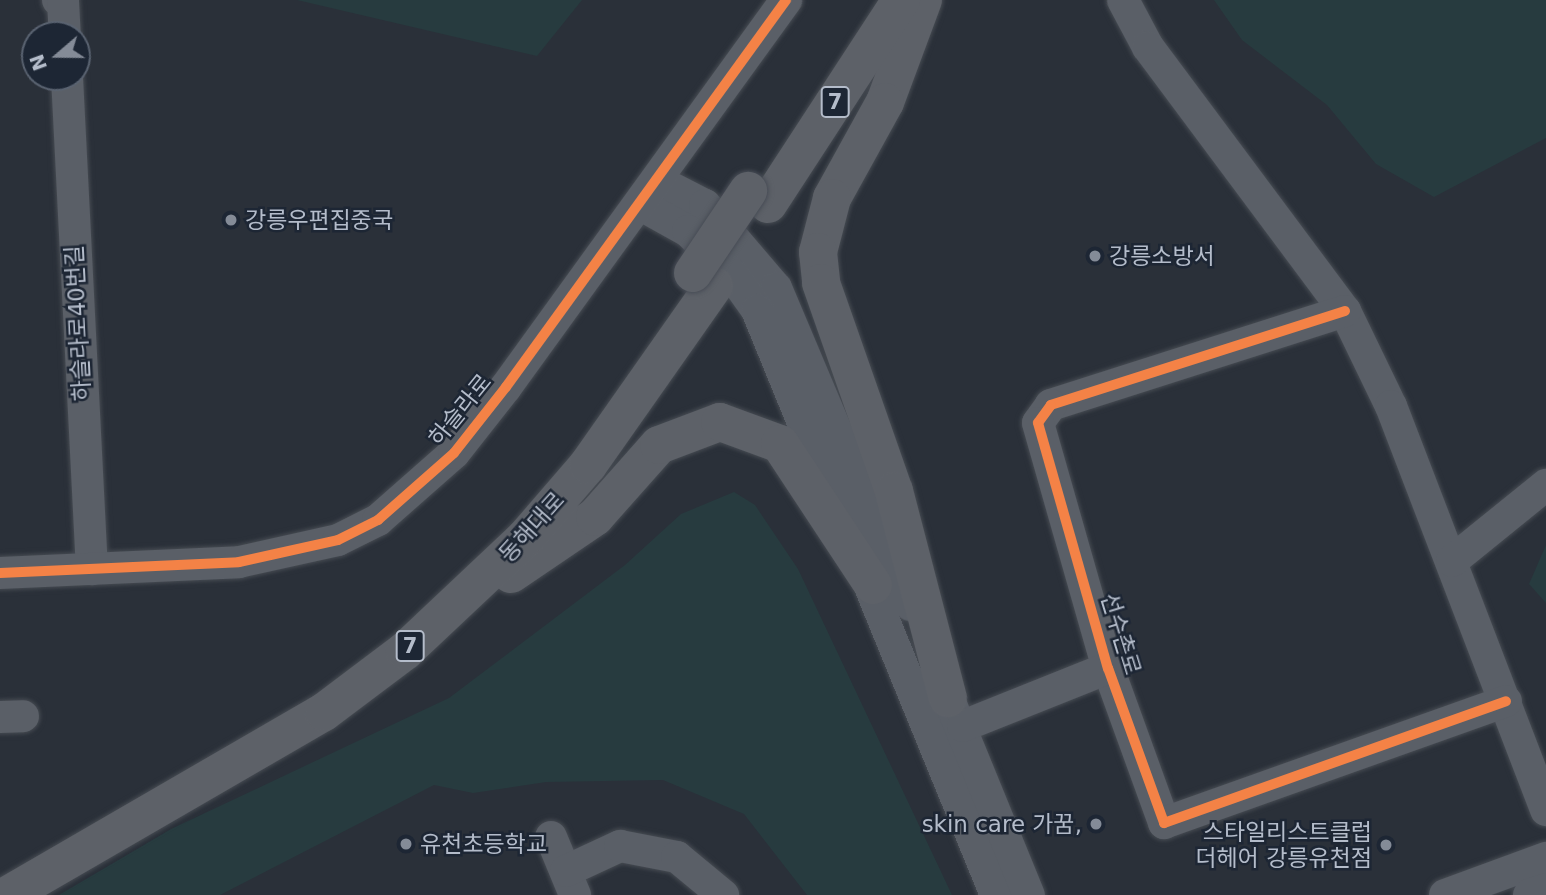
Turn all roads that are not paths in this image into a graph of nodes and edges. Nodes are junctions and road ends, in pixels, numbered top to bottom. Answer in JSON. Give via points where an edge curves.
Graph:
{"nodes":[{"id":1,"x":58,"y":0,"type":"edge"},
{"id":2,"x":786,"y":0,"type":"edge"},
{"id":3,"x":873,"y":0,"type":"edge"},
{"id":4,"x":901,"y":0,"type":"edge"},
{"id":5,"x":923,"y":0,"type":"edge"},
{"id":6,"x":1123,"y":0,"type":"edge"},
{"id":7,"x":64,"y":21,"type":"edge"},
{"id":8,"x":68,"y":91,"type":"edge"},
{"id":9,"x":649,"y":193,"type":"junction"},
{"id":10,"x":758,"y":198,"type":"junction"},
{"id":11,"x":704,"y":279,"type":"junction"},
{"id":12,"x":1345,"y":311,"type":"junction"},
{"id":13,"x":1546,"y":485,"type":"edge"},
{"id":14,"x":1452,"y":561,"type":"junction"},
{"id":15,"x":92,"y":569,"type":"junction"},
{"id":16,"x":0,"y":573,"type":"edge"},
{"id":17,"x":873,"y":585,"type":"junction"},
{"id":18,"x":423,"y":635,"type":"junction"},
{"id":19,"x":1108,"y":668,"type":"junction"},
{"id":20,"x":1506,"y":701,"type":"junction"},
{"id":21,"x":956,"y":712,"type":"junction"},
{"id":22,"x":1546,"y":810,"type":"edge"},
{"id":23,"x":551,"y":837,"type":"dead end"},
{"id":24,"x":1546,"y":858,"type":"edge"},
{"id":25,"x":0,"y":871,"type":"edge"},
{"id":26,"x":571,"y":883,"type":"edge"},
{"id":27,"x":1546,"y":889,"type":"edge"},
{"id":28,"x":8,"y":895,"type":"edge"},
{"id":29,"x":723,"y":895,"type":"edge"},
{"id":30,"x":996,"y":895,"type":"edge"},
{"id":31,"x":1029,"y":895,"type":"edge"},
{"id":32,"x":1445,"y":895,"type":"edge"},
{"id":33,"x":1529,"y":895,"type":"edge"}],
"edges":[{"from":1,"to":7,"type":"street","via":[[63,1]]},
{"from":2,"to":9,"type":"street","name":"하슬라로"},
{"from":3,"to":10,"type":"main road","name":"동해대로","number":"7"},
{"from":4,"to":10,"type":"main road","name":"동해대로","number":"7"},
{"from":5,"to":21,"type":"main road","via":[[885,102],[832,198],[818,252],[821,283],[894,491]]},
{"from":6,"to":12,"type":"street","via":[[1147,47]]},
{"from":8,"to":15,"type":"street","name":"하슬라로40번길"},
{"from":9,"to":15,"type":"street","name":"하슬라로","via":[[454,453],[379,520],[291,553]]},
{"from":9,"to":17,"type":"street","via":[[730,272],[757,310]]},
{"from":9,"to":21,"type":"street","via":[[705,205],[776,288]]},
{"from":10,"to":11,"type":"main road","name":"동해대로","number":"7","bridge":true},
{"from":11,"to":18,"type":"main road","name":"동해대로","number":"7","via":[[588,465],[525,538]]},
{"from":11,"to":25,"type":"main road","name":"동해대로","number":"7","via":[[566,454],[410,613],[287,705]]},
{"from":12,"to":14,"type":"street"},
{"from":12,"to":19,"type":"street","name":"선수촌로","via":[[1051,405],[1038,423]]},
{"from":13,"to":14,"type":"street"},
{"from":14,"to":20,"type":"street"},
{"from":15,"to":16,"type":"street","name":"하슬라로"},
{"from":17,"to":18,"type":"main road","via":[[780,444],[720,422],[659,445],[595,517]]},
{"from":17,"to":30,"type":"street"},
{"from":18,"to":28,"type":"main road","name":"동해대로","number":"7","via":[[324,712]]},
{"from":19,"to":20,"type":"street","name":"선수촌로","via":[[1164,823]]},
{"from":19,"to":21,"type":"street","name":"선수촌로"},
{"from":20,"to":22,"type":"street"},
{"from":21,"to":31,"type":"street"},
{"from":23,"to":26,"type":"street"},
{"from":24,"to":32,"type":"street"},
{"from":26,"to":29,"type":"street","via":[[620,846],[677,858]]},
{"from":27,"to":33,"type":"street"}]}
